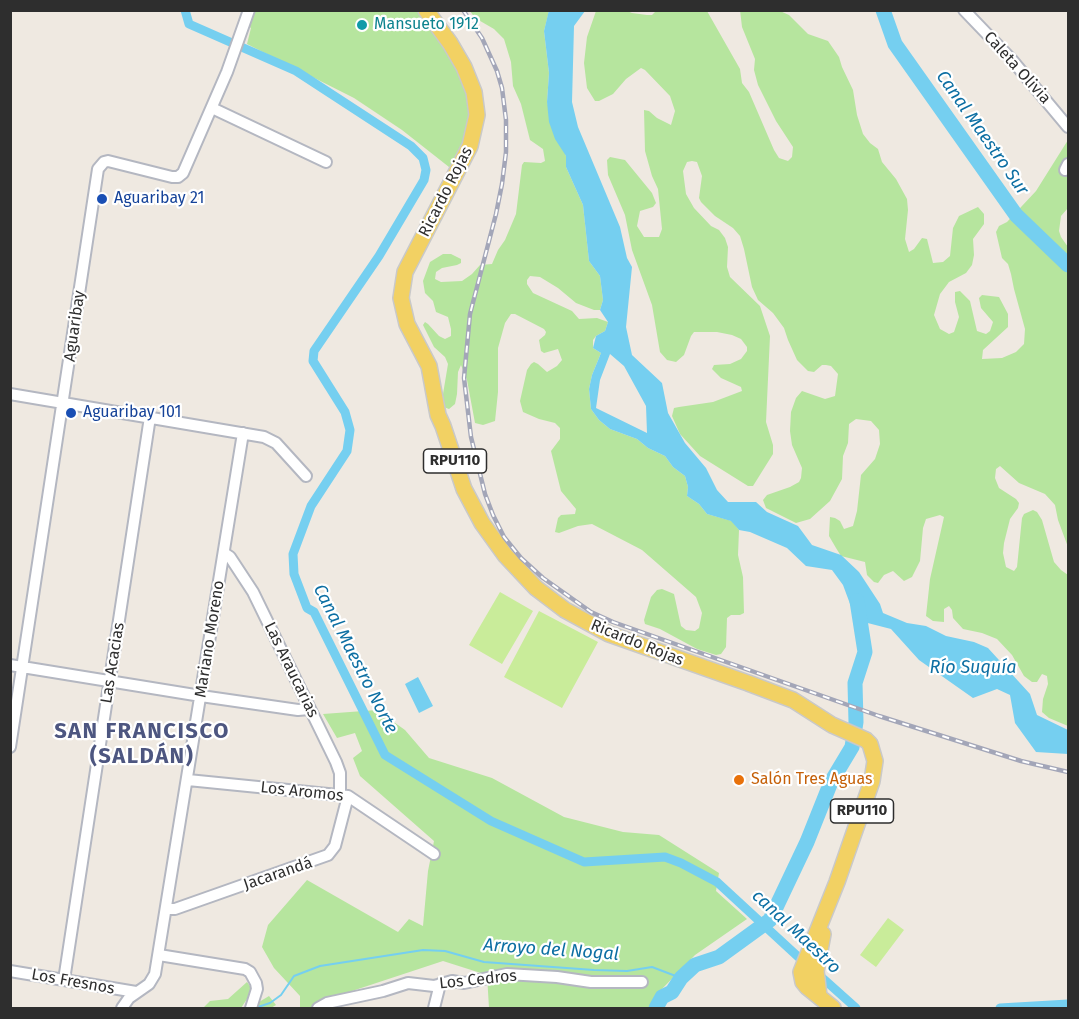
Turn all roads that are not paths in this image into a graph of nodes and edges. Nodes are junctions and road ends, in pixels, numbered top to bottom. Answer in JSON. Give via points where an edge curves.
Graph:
{"nodes":[{"id":1,"x":249,"y":10,"type":"edge"},
{"id":2,"x":426,"y":10,"type":"edge"},
{"id":3,"x":964,"y":10,"type":"edge"},
{"id":4,"x":212,"y":108,"type":"junction"},
{"id":5,"x":1068,"y":127,"type":"edge"},
{"id":6,"x":326,"y":162,"type":"dead end"},
{"id":7,"x":10,"y":394,"type":"edge"},
{"id":8,"x":64,"y":402,"type":"junction"},
{"id":9,"x":150,"y":417,"type":"junction"},
{"id":10,"x":243,"y":433,"type":"junction"},
{"id":11,"x":306,"y":476,"type":"dead end"},
{"id":12,"x":224,"y":553,"type":"junction"},
{"id":13,"x":10,"y":665,"type":"edge"},
{"id":14,"x":23,"y":667,"type":"junction"},
{"id":15,"x":111,"y":681,"type":"junction"},
{"id":16,"x":201,"y":696,"type":"junction"},
{"id":17,"x":309,"y":709,"type":"junction"},
{"id":18,"x":10,"y":747,"type":"edge"},
{"id":19,"x":188,"y":780,"type":"junction"},
{"id":20,"x":344,"y":796,"type":"junction"},
{"id":21,"x":434,"y":854,"type":"dead end"},
{"id":22,"x":166,"y":909,"type":"junction"},
{"id":23,"x":159,"y":955,"type":"junction"},
{"id":24,"x":10,"y":971,"type":"edge"},
{"id":25,"x":64,"y":980,"type":"junction"},
{"id":26,"x":642,"y":982,"type":"dead end"},
{"id":27,"x":440,"y":984,"type":"junction"},
{"id":28,"x":136,"y":992,"type":"junction"},
{"id":29,"x":122,"y":1008,"type":"edge"},
{"id":30,"x":251,"y":1008,"type":"edge"},
{"id":31,"x":318,"y":1008,"type":"edge"},
{"id":32,"x":434,"y":1008,"type":"edge"},
{"id":33,"x":833,"y":1008,"type":"edge"}],
"edges":[{"from":1,"to":4,"type":"street","name":"Aguaribay"},
{"from":2,"to":33,"type":"main road","name":"Ricardo Rojas","number":"RPU110","via":[[464,67],[474,92],[477,115],[470,146],[405,272],[401,298],[407,324],[429,366],[438,415],[464,489],[493,540],[521,574],[572,615],[609,634],[793,700],[866,740],[874,752],[874,770],[837,882],[816,971],[819,996]]},
{"from":3,"to":5,"type":"street","name":"Caleta Olivia"},
{"from":4,"to":6,"type":"street"},
{"from":4,"to":8,"type":"street","name":"Aguaribay","via":[[178,177],[108,161],[100,165]]},
{"from":7,"to":8,"type":"street"},
{"from":8,"to":9,"type":"street"},
{"from":8,"to":14,"type":"street","name":"Aguaribay"},
{"from":9,"to":10,"type":"street"},
{"from":9,"to":15,"type":"street","name":"Las Acacias"},
{"from":10,"to":11,"type":"street","via":[[270,439]]},
{"from":10,"to":12,"type":"street","name":"Mariano Moreno"},
{"from":12,"to":16,"type":"street","name":"Mariano Moreno"},
{"from":12,"to":17,"type":"street","name":"Las Araucarias","via":[[253,592]]},
{"from":13,"to":14,"type":"street"},
{"from":14,"to":15,"type":"street"},
{"from":14,"to":18,"type":"street","name":"Aguaribay"},
{"from":15,"to":16,"type":"street"},
{"from":15,"to":25,"type":"street","name":"Las Acacias"},
{"from":16,"to":17,"type":"street"},
{"from":16,"to":19,"type":"street","name":"Mariano Moreno"},
{"from":17,"to":20,"type":"street","name":"Las Araucarias","via":[[340,773]]},
{"from":19,"to":20,"type":"street","name":"Los Aromos"},
{"from":19,"to":22,"type":"street","name":"Mariano Moreno"},
{"from":20,"to":21,"type":"street","name":"Los Aromos"},
{"from":20,"to":22,"type":"street","name":"Jacarandá","via":[[335,846],[328,855]]},
{"from":22,"to":23,"type":"street","name":"Mariano Moreno"},
{"from":23,"to":28,"type":"street","name":"Mariano Moreno","via":[[153,981]]},
{"from":23,"to":30,"type":"street","via":[[245,969],[257,989]]},
{"from":24,"to":25,"type":"street","name":"Los Fresnos"},
{"from":25,"to":28,"type":"street","name":"Los Fresnos"},
{"from":26,"to":27,"type":"street","name":"Los Cedros","via":[[591,982],[507,974]]},
{"from":27,"to":31,"type":"street","name":"Los Cedros","via":[[408,983]]},
{"from":27,"to":32,"type":"street"},
{"from":28,"to":29,"type":"street","name":"Mariano Moreno"}]}
